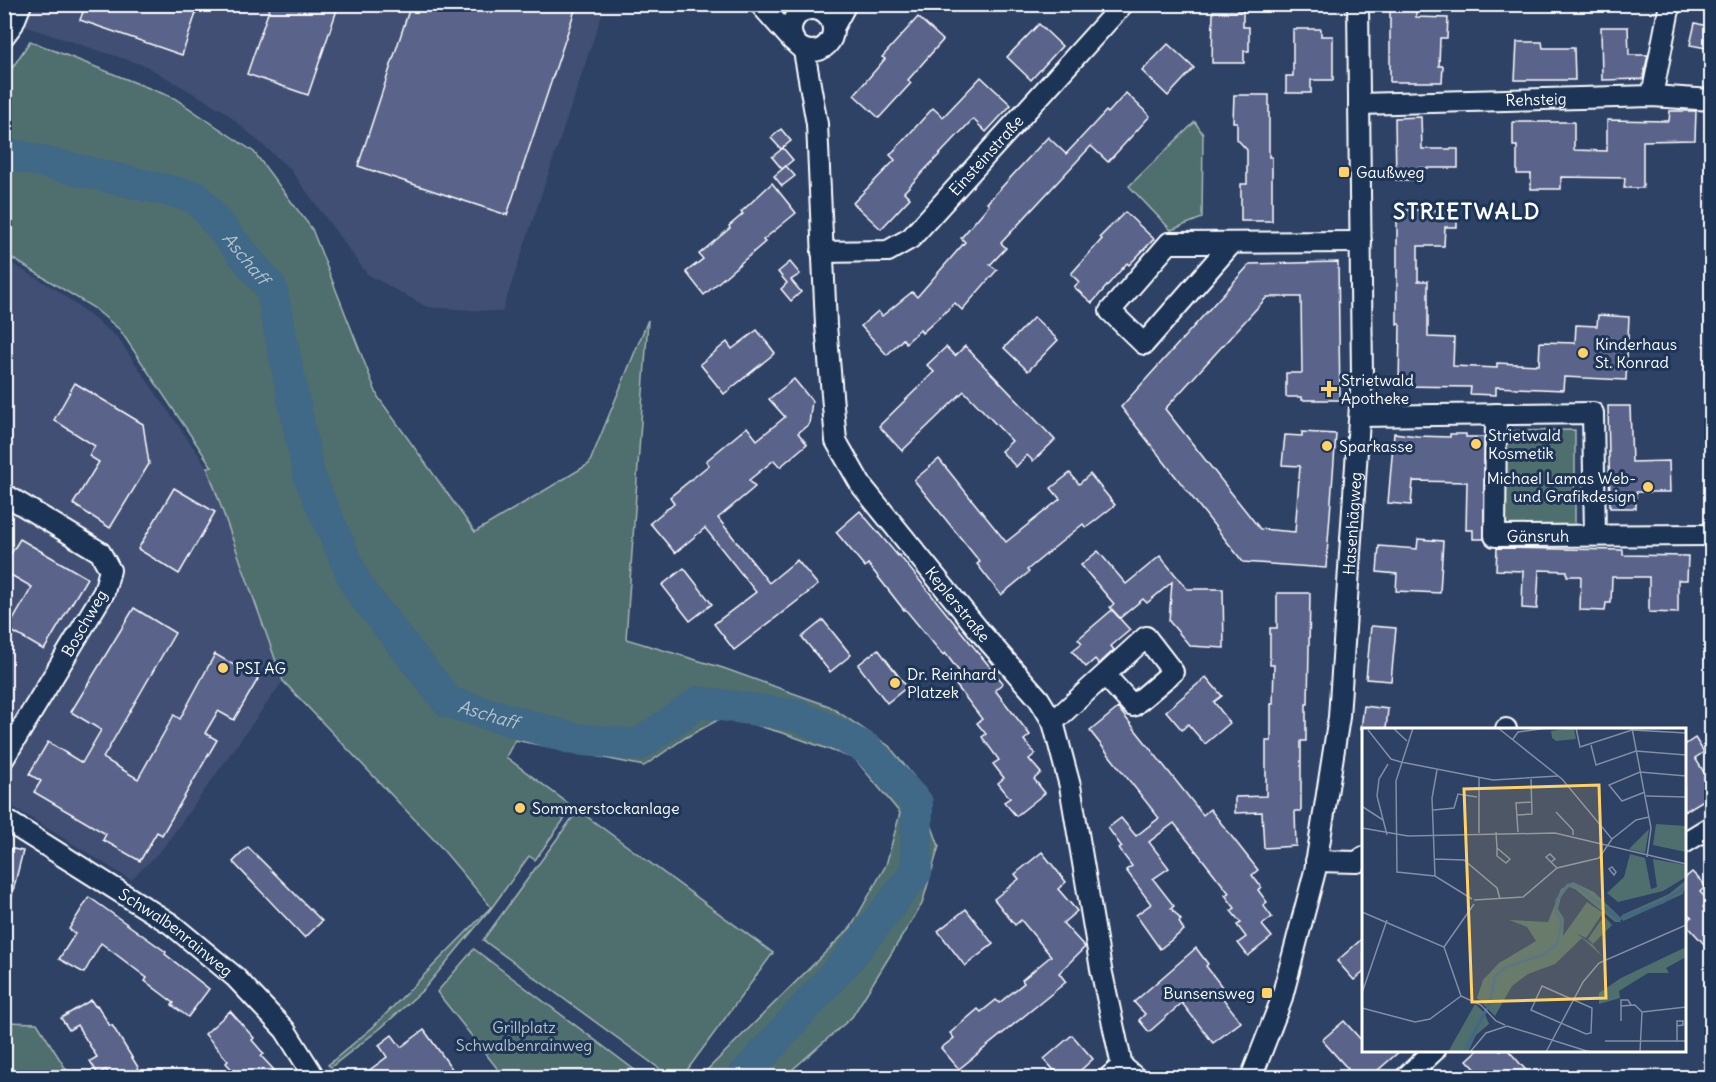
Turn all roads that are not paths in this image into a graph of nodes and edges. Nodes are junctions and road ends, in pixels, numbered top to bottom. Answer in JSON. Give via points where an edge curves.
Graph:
{"nodes":[{"id":1,"x":21,"y":4,"type":"edge"},
{"id":2,"x":760,"y":4,"type":"edge"},
{"id":3,"x":846,"y":4,"type":"edge"},
{"id":4,"x":1123,"y":4,"type":"edge"},
{"id":5,"x":1358,"y":4,"type":"edge"},
{"id":6,"x":1670,"y":4,"type":"edge"},
{"id":7,"x":817,"y":12,"type":"edge"},
{"id":8,"x":4,"y":36,"type":"edge"},
{"id":9,"x":807,"y":47,"type":"junction"},
{"id":10,"x":1652,"y":96,"type":"junction"},
{"id":11,"x":1712,"y":100,"type":"edge"},
{"id":12,"x":1359,"y":104,"type":"junction"},
{"id":13,"x":1361,"y":242,"type":"junction"},
{"id":14,"x":1232,"y":243,"type":"junction"},
{"id":15,"x":822,"y":252,"type":"junction"},
{"id":16,"x":1496,"y":414,"type":"junction"},
{"id":17,"x":1360,"y":416,"type":"junction"},
{"id":18,"x":4,"y":494,"type":"edge"},
{"id":19,"x":1595,"y":535,"type":"junction"},
{"id":20,"x":1712,"y":535,"type":"edge"},
{"id":21,"x":1105,"y":675,"type":"dead end"},
{"id":22,"x":1053,"y":722,"type":"junction"},
{"id":23,"x":4,"y":758,"type":"edge"},
{"id":24,"x":4,"y":819,"type":"edge"},
{"id":25,"x":1712,"y":826,"type":"edge"},
{"id":26,"x":1686,"y":842,"type":"edge"},
{"id":27,"x":1362,"y":858,"type":"edge"},
{"id":28,"x":1316,"y":861,"type":"junction"},
{"id":29,"x":1433,"y":1052,"type":"edge"},
{"id":30,"x":1122,"y":1074,"type":"edge"},
{"id":31,"x":315,"y":1077,"type":"edge"},
{"id":32,"x":1251,"y":1077,"type":"edge"},
{"id":33,"x":1405,"y":1077,"type":"edge"}],
"edges":[{"from":1,"to":8,"type":"street"},
{"from":2,"to":9,"type":"street"},
{"from":3,"to":7,"type":"street","name":"Keplerstraße"},
{"from":4,"to":15,"type":"street","name":"Einsteinstraße","via":[[911,238],[888,251]]},
{"from":5,"to":12,"type":"street","name":"Hasenhägweg"},
{"from":6,"to":10,"type":"street"},
{"from":7,"to":9,"type":"street","name":"Keplerstraße","via":[[831,40]]},
{"from":7,"to":9,"type":"street","name":"Keplerstraße","via":[[795,17],[792,22],[791,35]]},
{"from":9,"to":15,"type":"street","name":"Keplerstraße","via":[[817,124]]},
{"from":10,"to":11,"type":"street","name":"Rehsteig"},
{"from":10,"to":12,"type":"street","name":"Rehsteig"},
{"from":12,"to":13,"type":"street","name":"Hasenhägweg"},
{"from":13,"to":14,"type":"street"},
{"from":13,"to":17,"type":"street","name":"Hasenhägweg"},
{"from":14,"to":14,"type":"street","via":[[1169,243],[1110,311],[1144,344]]},
{"from":15,"to":22,"type":"street","name":"Keplerstraße","via":[[836,441],[861,485],[1039,699]]},
{"from":16,"to":17,"type":"street"},
{"from":16,"to":19,"type":"street","via":[[1593,413]]},
{"from":16,"to":19,"type":"street","name":"Gänsruh","via":[[1495,536]]},
{"from":17,"to":28,"type":"street","name":"Hasenhägweg","via":[[1339,717]]},
{"from":18,"to":23,"type":"street","name":"Boschweg","via":[[100,552],[110,570],[104,592]]},
{"from":19,"to":20,"type":"street","name":"Gänsruh"},
{"from":21,"to":22,"type":"street"},
{"from":22,"to":30,"type":"street","name":"Keplerstraße","via":[[1070,786]]},
{"from":24,"to":31,"type":"street","name":"Schwalbenrainweg","via":[[171,924],[242,985],[285,1030]]},
{"from":25,"to":26,"type":"street"},
{"from":27,"to":28,"type":"street","via":[[1357,862]]},
{"from":28,"to":32,"type":"street","name":"Hasenhägweg","via":[[1281,1001]]},
{"from":29,"to":33,"type":"street"}]}
